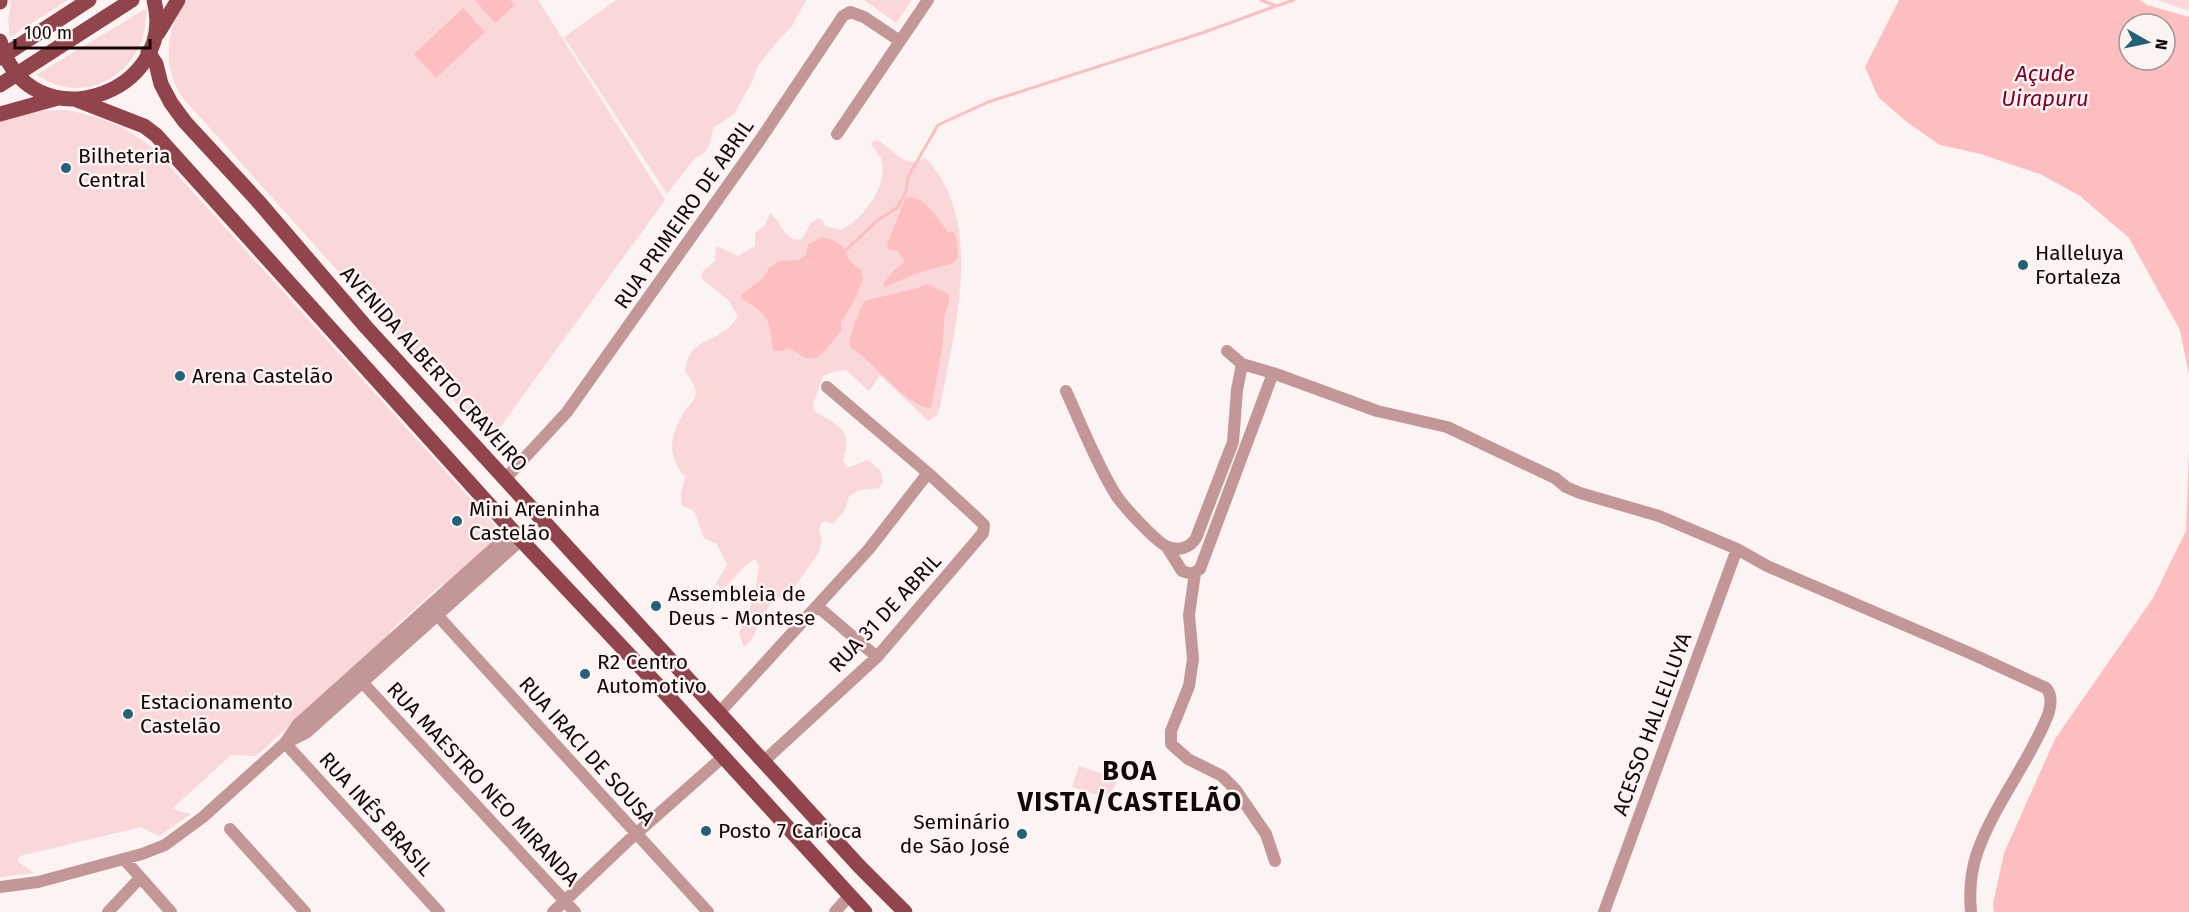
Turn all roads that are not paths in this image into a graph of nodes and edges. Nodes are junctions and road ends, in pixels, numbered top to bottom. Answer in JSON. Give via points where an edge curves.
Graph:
{"nodes":[{"id":1,"x":89,"y":0,"type":"edge"},
{"id":2,"x":132,"y":0,"type":"edge"},
{"id":3,"x":178,"y":0,"type":"edge"},
{"id":4,"x":928,"y":0,"type":"edge"},
{"id":5,"x":156,"y":4,"type":"edge"},
{"id":6,"x":0,"y":41,"type":"edge"},
{"id":7,"x":900,"y":41,"type":"junction"},
{"id":8,"x":151,"y":47,"type":"junction"},
{"id":9,"x":0,"y":58,"type":"edge"},
{"id":10,"x":0,"y":85,"type":"edge"},
{"id":11,"x":58,"y":98,"type":"junction"},
{"id":12,"x":77,"y":100,"type":"junction"},
{"id":13,"x":0,"y":114,"type":"edge"},
{"id":14,"x":837,"y":134,"type":"dead end"},
{"id":15,"x":1227,"y":351,"type":"dead end"},
{"id":16,"x":1242,"y":364,"type":"junction"},
{"id":17,"x":1273,"y":373,"type":"junction"},
{"id":18,"x":826,"y":387,"type":"dead end"},
{"id":19,"x":1066,"y":391,"type":"dead end"},
{"id":20,"x":928,"y":474,"type":"junction"},
{"id":21,"x":505,"y":479,"type":"junction"},
{"id":22,"x":517,"y":536,"type":"junction"},
{"id":23,"x":1167,"y":547,"type":"junction"},
{"id":24,"x":1737,"y":549,"type":"junction"},
{"id":25,"x":1195,"y":573,"type":"junction"},
{"id":26,"x":817,"y":606,"type":"junction"},
{"id":27,"x":438,"y":616,"type":"junction"},
{"id":28,"x":877,"y":657,"type":"junction"},
{"id":29,"x":363,"y":683,"type":"junction"},
{"id":30,"x":719,"y":713,"type":"junction"},
{"id":31,"x":285,"y":743,"type":"junction"},
{"id":32,"x":723,"y":757,"type":"junction"},
{"id":33,"x":764,"y":761,"type":"junction"},
{"id":34,"x":230,"y":829,"type":"dead end"},
{"id":35,"x":637,"y":833,"type":"junction"},
{"id":36,"x":124,"y":859,"type":"junction"},
{"id":37,"x":1275,"y":861,"type":"dead end"},
{"id":38,"x":870,"y":877,"type":"junction"},
{"id":39,"x":140,"y":878,"type":"junction"},
{"id":40,"x":0,"y":887,"type":"edge"},
{"id":41,"x":849,"y":896,"type":"junction"},
{"id":42,"x":565,"y":901,"type":"junction"},
{"id":43,"x":836,"y":911,"type":"edge"},
{"id":44,"x":108,"y":912,"type":"edge"},
{"id":45,"x":171,"y":912,"type":"edge"},
{"id":46,"x":305,"y":912,"type":"edge"},
{"id":47,"x":439,"y":912,"type":"edge"},
{"id":48,"x":553,"y":912,"type":"edge"},
{"id":49,"x":575,"y":912,"type":"edge"},
{"id":50,"x":708,"y":912,"type":"edge"},
{"id":51,"x":865,"y":912,"type":"edge"},
{"id":52,"x":904,"y":912,"type":"edge"},
{"id":53,"x":1604,"y":912,"type":"edge"},
{"id":54,"x":1971,"y":912,"type":"edge"}],
"edges":[{"from":1,"to":9,"type":"main road"},
{"from":2,"to":10,"type":"main road"},
{"from":3,"to":8,"type":"main road"},
{"from":4,"to":7,"type":"street"},
{"from":5,"to":8,"type":"main road","via":[[157,26]]},
{"from":6,"to":11,"type":"main road","via":[[16,73],[38,91]]},
{"from":7,"to":14,"type":"street"},
{"from":7,"to":21,"type":"street","name":"RUA PRIMEIRO DE ABRIL","via":[[859,15],[850,12],[843,16],[760,141],[567,412]]},
{"from":8,"to":12,"type":"main road","via":[[140,66],[120,86]]},
{"from":8,"to":21,"type":"main road","name":"AVENIDA ALBERTO CRAVEIRO","via":[[161,84],[185,122]]},
{"from":11,"to":12,"type":"main road"},
{"from":11,"to":13,"type":"main road"},
{"from":12,"to":22,"type":"main road","via":[[144,126],[156,135]]},
{"from":15,"to":16,"type":"street"},
{"from":16,"to":17,"type":"street"},
{"from":16,"to":23,"type":"street","via":[[1233,442],[1199,533],[1189,546]]},
{"from":17,"to":24,"type":"street","via":[[1377,411],[1447,427],[1580,493],[1659,516]]},
{"from":17,"to":25,"type":"street","via":[[1208,551]]},
{"from":18,"to":20,"type":"street"},
{"from":19,"to":23,"type":"street","via":[[1118,498]]},
{"from":20,"to":26,"type":"street","via":[[869,549]]},
{"from":20,"to":28,"type":"street","name":"RUA 31 DE ABRIL","via":[[984,525],[983,534]]},
{"from":21,"to":30,"type":"main road","name":"AVENIDA ALBERTO CRAVEIRO"},
{"from":22,"to":27,"type":"street"},
{"from":22,"to":31,"type":"street","via":[[298,724]]},
{"from":22,"to":32,"type":"main road"},
{"from":23,"to":25,"type":"street","via":[[1180,570]]},
{"from":24,"to":53,"type":"street","name":"ACESSO HALLELLUYA"},
{"from":24,"to":54,"type":"street","via":[[1767,566],[2030,680],[2050,693],[2046,721],[1978,851],[1969,885]]},
{"from":25,"to":37,"type":"street","via":[[1189,615],[1193,659],[1186,693],[1171,731],[1171,744],[1188,759],[1222,776],[1235,789],[1266,834]]},
{"from":26,"to":28,"type":"street"},
{"from":26,"to":30,"type":"street"},
{"from":27,"to":29,"type":"street"},
{"from":27,"to":35,"type":"street","name":"RUA IRACI DE SOUSA"},
{"from":28,"to":33,"type":"street","name":"RUA 31 DE ABRIL"},
{"from":29,"to":31,"type":"street","via":[[306,733]]},
{"from":29,"to":42,"type":"street","name":"RUA MAESTRO NEO MIRANDA"},
{"from":30,"to":33,"type":"main road","name":"AVENIDA ALBERTO CRAVEIRO"},
{"from":31,"to":36,"type":"street","via":[[178,837]]},
{"from":31,"to":47,"type":"street","name":"RUA INÊS BRASIL"},
{"from":32,"to":35,"type":"street"},
{"from":32,"to":41,"type":"main road"},
{"from":33,"to":38,"type":"main road","name":"AVENIDA ALBERTO CRAVEIRO"},
{"from":34,"to":46,"type":"street"},
{"from":35,"to":42,"type":"street"},
{"from":35,"to":50,"type":"street","name":"RUA IRACI DE SOUSA"},
{"from":36,"to":39,"type":"street"},
{"from":36,"to":40,"type":"street","via":[[38,882]]},
{"from":38,"to":41,"type":"main road"},
{"from":38,"to":52,"type":"main road","name":"AVENIDA ALBERTO CRAVEIRO"},
{"from":39,"to":44,"type":"street"},
{"from":39,"to":45,"type":"street"},
{"from":41,"to":43,"type":"street"},
{"from":41,"to":51,"type":"main road"},
{"from":42,"to":48,"type":"street"},
{"from":42,"to":49,"type":"street","name":"RUA MAESTRO NEO MIRANDA"}]}
